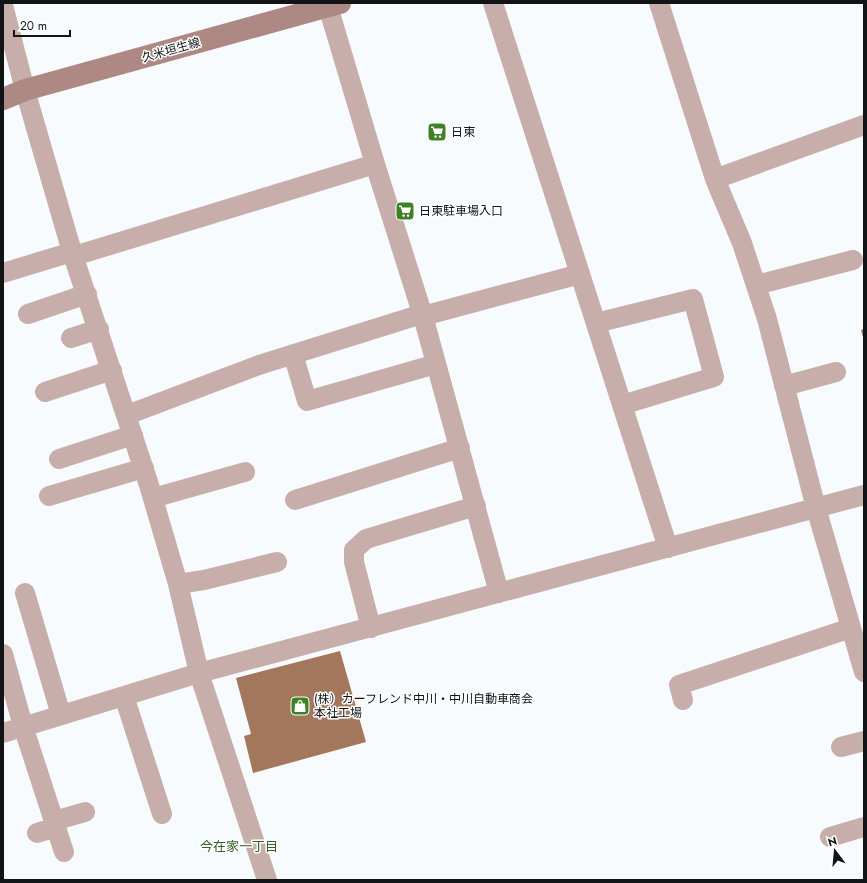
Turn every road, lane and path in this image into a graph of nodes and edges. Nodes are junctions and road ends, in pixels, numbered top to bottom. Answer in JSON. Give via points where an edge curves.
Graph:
{"nodes":[{"id":1,"x":493,"y":3,"type":"edge"},
{"id":2,"x":659,"y":3,"type":"edge"},
{"id":3,"x":331,"y":4,"type":"edge"},
{"id":4,"x":3,"y":5,"type":"edge"},
{"id":5,"x":25,"y":90,"type":"junction"},
{"id":6,"x":3,"y":99,"type":"edge"},
{"id":7,"x":864,"y":125,"type":"edge"},
{"id":8,"x":375,"y":164,"type":"junction"},
{"id":9,"x":715,"y":179,"type":"junction"},
{"id":10,"x":73,"y":254,"type":"junction"},
{"id":11,"x":853,"y":260,"type":"dead end"},
{"id":12,"x":3,"y":273,"type":"edge"},
{"id":13,"x":580,"y":274,"type":"junction"},
{"id":14,"x":756,"y":285,"type":"junction"},
{"id":15,"x":87,"y":294,"type":"junction"},
{"id":16,"x":28,"y":314,"type":"dead end"},
{"id":17,"x":423,"y":315,"type":"junction"},
{"id":18,"x":596,"y":323,"type":"junction"},
{"id":19,"x":99,"y":329,"type":"junction"},
{"id":20,"x":71,"y":338,"type":"dead end"},
{"id":21,"x":293,"y":354,"type":"junction"},
{"id":22,"x":436,"y":364,"type":"junction"},
{"id":23,"x":112,"y":370,"type":"junction"},
{"id":24,"x":836,"y":372,"type":"dead end"},
{"id":25,"x":784,"y":386,"type":"junction"},
{"id":26,"x":45,"y":392,"type":"dead end"},
{"id":27,"x":622,"y":405,"type":"junction"},
{"id":28,"x":127,"y":415,"type":"junction"},
{"id":29,"x":134,"y":435,"type":"junction"},
{"id":30,"x":460,"y":448,"type":"junction"},
{"id":31,"x":59,"y":459,"type":"dead end"},
{"id":32,"x":144,"y":468,"type":"junction"},
{"id":33,"x":245,"y":472,"type":"dead end"},
{"id":34,"x":864,"y":495,"type":"edge"},
{"id":35,"x":49,"y":496,"type":"dead end"},
{"id":36,"x":153,"y":498,"type":"junction"},
{"id":37,"x":295,"y":500,"type":"dead end"},
{"id":38,"x":476,"y":506,"type":"junction"},
{"id":39,"x":816,"y":508,"type":"junction"},
{"id":40,"x":668,"y":548,"type":"junction"},
{"id":41,"x":277,"y":562,"type":"dead end"},
{"id":42,"x":178,"y":584,"type":"junction"},
{"id":43,"x":25,"y":593,"type":"dead end"},
{"id":44,"x":500,"y":593,"type":"junction"},
{"id":45,"x":371,"y":628,"type":"junction"},
{"id":46,"x":851,"y":628,"type":"junction"},
{"id":47,"x":3,"y":654,"type":"edge"},
{"id":48,"x":864,"y":672,"type":"edge"},
{"id":49,"x":199,"y":673,"type":"junction"},
{"id":50,"x":124,"y":696,"type":"junction"},
{"id":51,"x":683,"y":700,"type":"dead end"},
{"id":52,"x":61,"y":715,"type":"junction"},
{"id":53,"x":23,"y":726,"type":"junction"},
{"id":54,"x":3,"y":732,"type":"edge"},
{"id":55,"x":864,"y":741,"type":"edge"},
{"id":56,"x":842,"y":747,"type":"dead end"},
{"id":57,"x":85,"y":812,"type":"dead end"},
{"id":58,"x":162,"y":814,"type":"dead end"},
{"id":59,"x":49,"y":827,"type":"junction"},
{"id":60,"x":864,"y":827,"type":"edge"},
{"id":61,"x":830,"y":837,"type":"dead end"},
{"id":62,"x":64,"y":852,"type":"dead end"},
{"id":63,"x":267,"y":880,"type":"edge"}],
"edges":[{"from":1,"to":13,"type":"street"},
{"from":2,"to":9,"type":"street"},
{"from":3,"to":5,"type":"main road","name":"久米垣生線"},
{"from":3,"to":8,"type":"street"},
{"from":4,"to":5,"type":"street"},
{"from":5,"to":6,"type":"main road","name":"久米垣生線"},
{"from":5,"to":10,"type":"street"},
{"from":7,"to":9,"type":"street"},
{"from":8,"to":10,"type":"street"},
{"from":8,"to":17,"type":"street"},
{"from":9,"to":14,"type":"street","via":[[742,243]]},
{"from":10,"to":12,"type":"street"},
{"from":10,"to":15,"type":"street"},
{"from":11,"to":14,"type":"street"},
{"from":13,"to":17,"type":"street"},
{"from":13,"to":18,"type":"street"},
{"from":14,"to":25,"type":"street"},
{"from":15,"to":16,"type":"street"},
{"from":15,"to":19,"type":"street"},
{"from":17,"to":21,"type":"street"},
{"from":17,"to":22,"type":"street"},
{"from":18,"to":27,"type":"street"},
{"from":18,"to":27,"type":"street","via":[[693,299],[714,377]]},
{"from":19,"to":20,"type":"street"},
{"from":19,"to":23,"type":"street"},
{"from":21,"to":22,"type":"street","via":[[307,401]]},
{"from":21,"to":28,"type":"street"},
{"from":22,"to":30,"type":"street"},
{"from":23,"to":26,"type":"street"},
{"from":23,"to":28,"type":"street"},
{"from":24,"to":25,"type":"street"},
{"from":25,"to":39,"type":"street"},
{"from":27,"to":40,"type":"street"},
{"from":28,"to":29,"type":"street"},
{"from":29,"to":31,"type":"street"},
{"from":29,"to":32,"type":"street"},
{"from":30,"to":37,"type":"street"},
{"from":30,"to":38,"type":"street"},
{"from":32,"to":35,"type":"street"},
{"from":32,"to":36,"type":"street"},
{"from":33,"to":36,"type":"street"},
{"from":34,"to":39,"type":"street"},
{"from":36,"to":42,"type":"street"},
{"from":38,"to":44,"type":"street"},
{"from":38,"to":45,"type":"street","via":[[366,539],[354,550],[354,562]]},
{"from":39,"to":40,"type":"street"},
{"from":39,"to":46,"type":"street"},
{"from":40,"to":44,"type":"street"},
{"from":41,"to":42,"type":"street"},
{"from":42,"to":49,"type":"street"},
{"from":43,"to":52,"type":"street"},
{"from":44,"to":45,"type":"street"},
{"from":45,"to":49,"type":"street"},
{"from":46,"to":48,"type":"street"},
{"from":46,"to":51,"type":"street","via":[[679,685]]},
{"from":47,"to":53,"type":"street"},
{"from":49,"to":50,"type":"street"},
{"from":49,"to":63,"type":"street"},
{"from":50,"to":52,"type":"street"},
{"from":50,"to":58,"type":"street"},
{"from":52,"to":53,"type":"street"},
{"from":53,"to":54,"type":"street"},
{"from":53,"to":59,"type":"street"},
{"from":55,"to":56,"type":"street"},
{"from":57,"to":59,"type":"street"},
{"from":59,"to":62,"type":"street"},
{"from":60,"to":61,"type":"street"}]}
